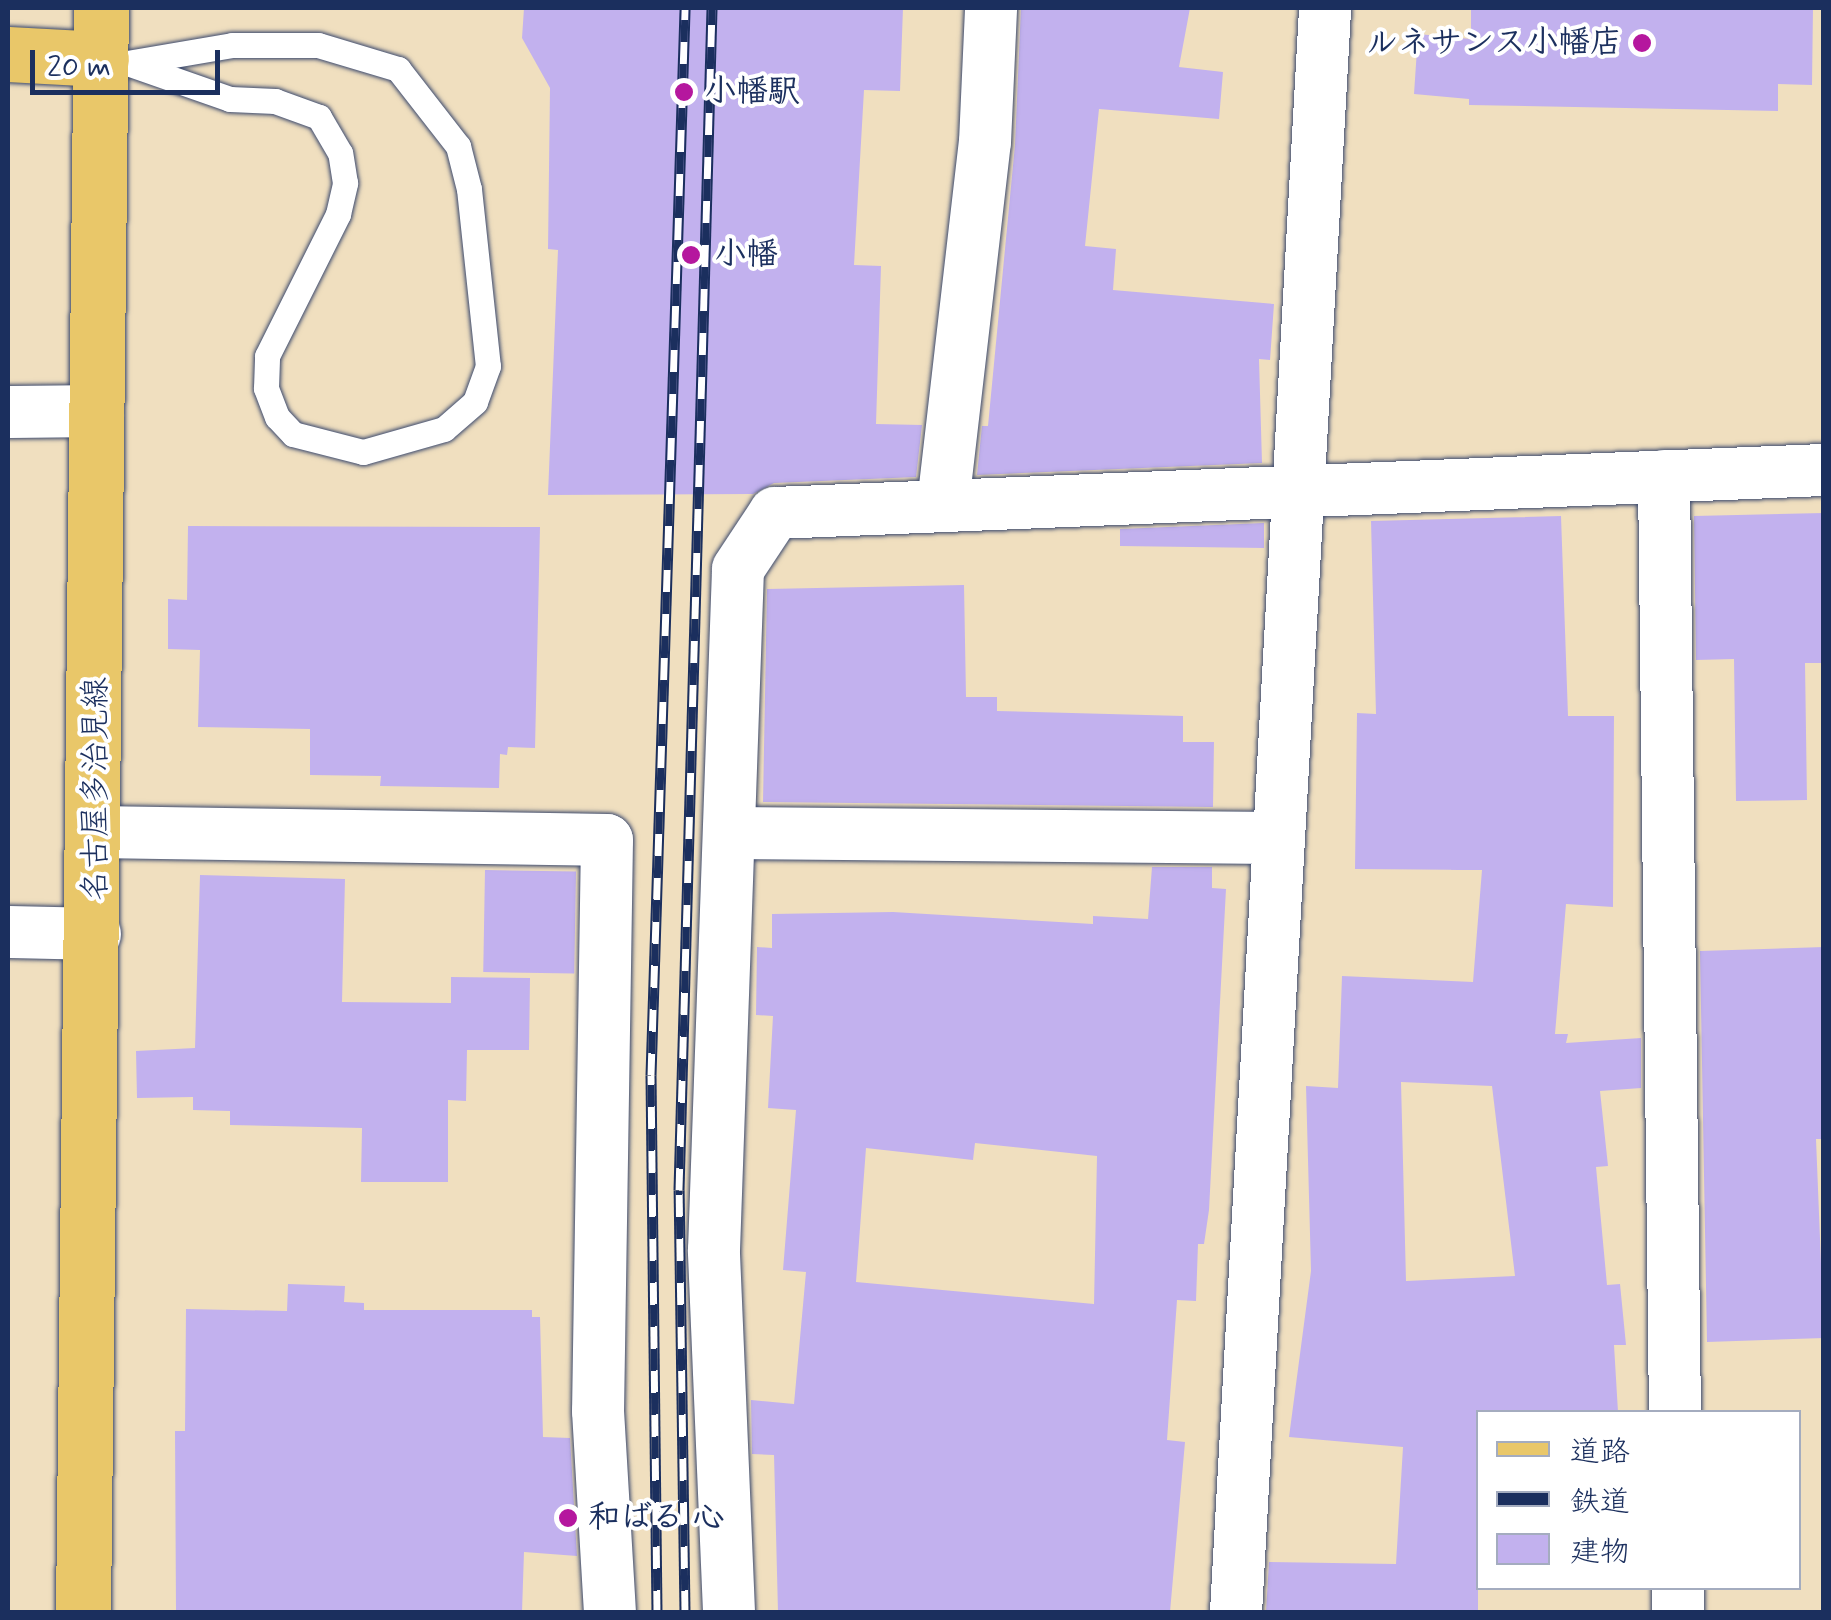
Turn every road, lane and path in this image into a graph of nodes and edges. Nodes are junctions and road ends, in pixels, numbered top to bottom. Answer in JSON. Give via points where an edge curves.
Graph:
{"nodes":[{"id":1,"x":992,"y":8,"type":"edge"},
{"id":2,"x":1325,"y":8,"type":"edge"},
{"id":3,"x":110,"y":43,"type":"edge"},
{"id":4,"x":8,"y":54,"type":"edge"},
{"id":5,"x":8,"y":412,"type":"edge"},
{"id":6,"x":98,"y":412,"type":"junction"},
{"id":7,"x":1824,"y":470,"type":"edge"},
{"id":8,"x":1664,"y":476,"type":"junction"},
{"id":9,"x":1299,"y":490,"type":"junction"},
{"id":10,"x":943,"y":504,"type":"junction"},
{"id":11,"x":96,"y":832,"type":"junction"},
{"id":12,"x":733,"y":833,"type":"junction"},
{"id":13,"x":1275,"y":838,"type":"junction"},
{"id":14,"x":8,"y":932,"type":"edge"},
{"id":15,"x":96,"y":934,"type":"junction"},
{"id":16,"x":1675,"y":1410,"type":"edge"},
{"id":17,"x":83,"y":1612,"type":"edge"},
{"id":18,"x":610,"y":1612,"type":"edge"},
{"id":19,"x":728,"y":1612,"type":"edge"},
{"id":20,"x":1236,"y":1612,"type":"edge"}],
"edges":[{"from":1,"to":10,"type":"street","via":[[985,142]]},
{"from":2,"to":9,"type":"street"},
{"from":3,"to":3,"type":"lane","via":[[318,44],[398,68],[458,146],[469,189],[488,366],[475,402],[444,428],[363,452],[293,434],[277,417],[266,388],[267,356],[338,214],[345,183],[340,154],[319,118],[275,102],[230,99]]},
{"from":3,"to":4,"type":"main road"},
{"from":3,"to":6,"type":"main road","name":"名古屋多治見線"},
{"from":5,"to":6,"type":"street"},
{"from":6,"to":11,"type":"main road","name":"名古屋多治見線"},
{"from":7,"to":8,"type":"street"},
{"from":8,"to":9,"type":"street"},
{"from":8,"to":16,"type":"street"},
{"from":9,"to":10,"type":"street"},
{"from":9,"to":13,"type":"street"},
{"from":10,"to":12,"type":"street","via":[[775,512],[738,568]]},
{"from":11,"to":15,"type":"main road","name":"名古屋多治見線"},
{"from":11,"to":18,"type":"street","via":[[607,840],[598,1411]]},
{"from":12,"to":13,"type":"street"},
{"from":12,"to":19,"type":"street","via":[[714,1250]]},
{"from":13,"to":20,"type":"street"},
{"from":14,"to":15,"type":"street"},
{"from":15,"to":17,"type":"main road","name":"名古屋多治見線"}]}
